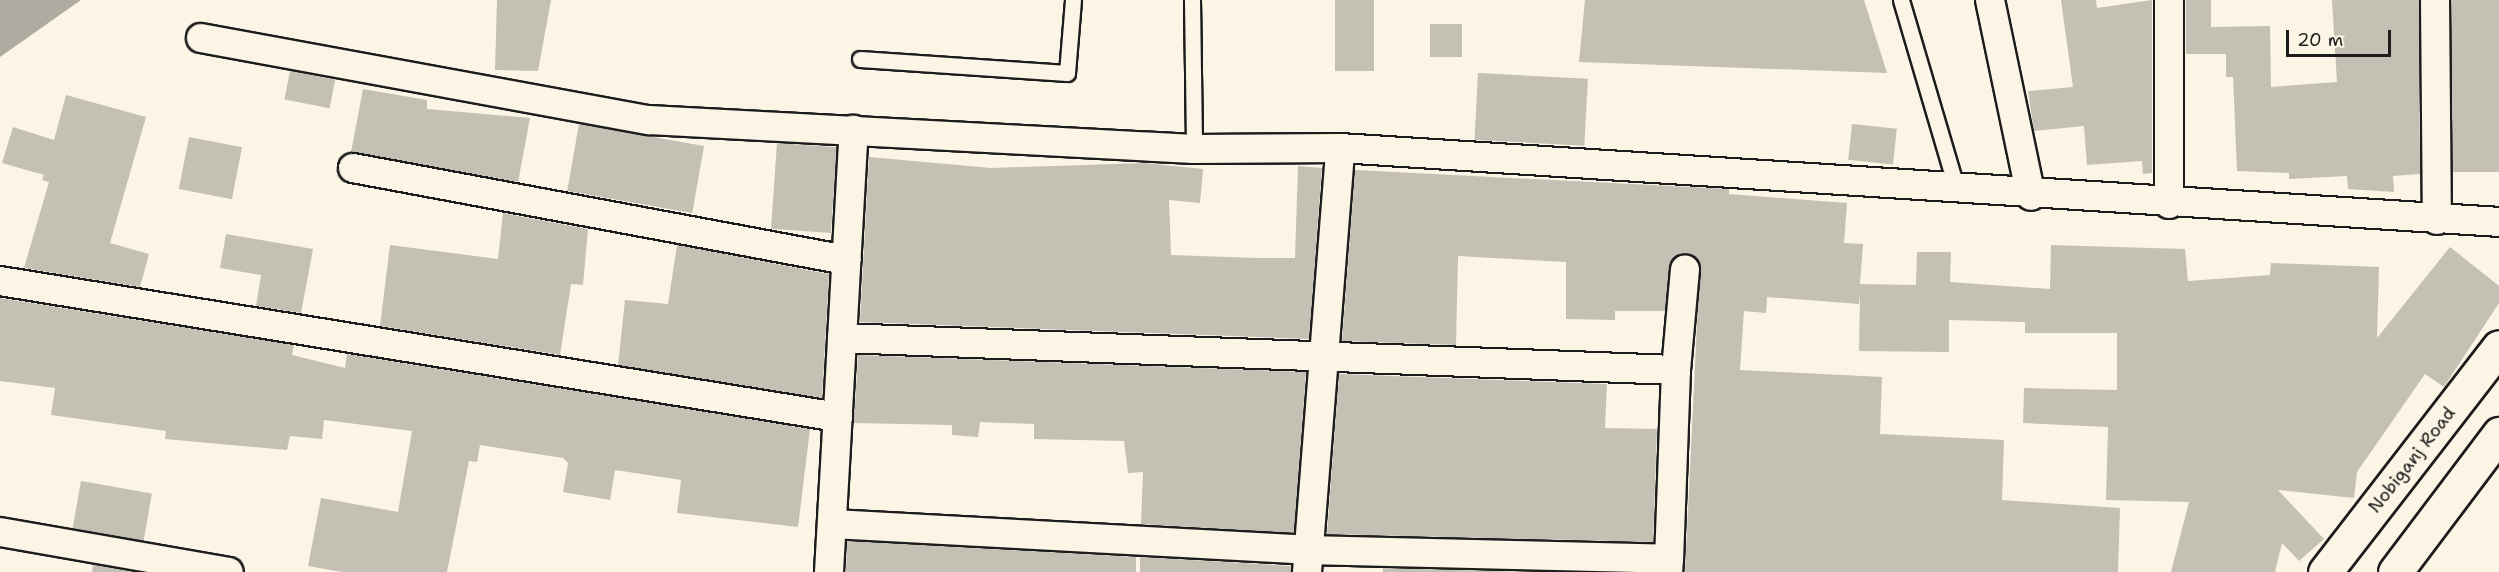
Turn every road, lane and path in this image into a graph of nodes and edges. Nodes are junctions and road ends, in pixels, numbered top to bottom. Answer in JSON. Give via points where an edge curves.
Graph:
{"nodes":[{"id":1,"x":1073,"y":0,"type":"edge"},
{"id":2,"x":1192,"y":0,"type":"edge"},
{"id":3,"x":1901,"y":0,"type":"edge"},
{"id":4,"x":1990,"y":0,"type":"edge"},
{"id":5,"x":2169,"y":0,"type":"edge"},
{"id":6,"x":2435,"y":0,"type":"edge"},
{"id":7,"x":201,"y":38,"type":"dead end"},
{"id":8,"x":860,"y":59,"type":"dead end"},
{"id":9,"x":854,"y":130,"type":"junction"},
{"id":10,"x":1340,"y":148,"type":"junction"},
{"id":11,"x":1194,"y":149,"type":"junction"},
{"id":12,"x":353,"y":168,"type":"dead end"},
{"id":13,"x":1957,"y":190,"type":"junction"},
{"id":14,"x":2031,"y":196,"type":"junction"},
{"id":15,"x":2169,"y":204,"type":"junction"},
{"id":16,"x":2437,"y":220,"type":"junction"},
{"id":17,"x":2499,"y":222,"type":"edge"},
{"id":18,"x":846,"y":260,"type":"junction"},
{"id":19,"x":1685,"y":269,"type":"dead end"},
{"id":20,"x":0,"y":280,"type":"edge"},
{"id":21,"x":842,"y":338,"type":"junction"},
{"id":22,"x":2499,"y":347,"type":"edge"},
{"id":23,"x":1322,"y":358,"type":"junction"},
{"id":24,"x":1676,"y":369,"type":"junction"},
{"id":25,"x":838,"y":417,"type":"junction"},
{"id":26,"x":2499,"y":434,"type":"edge"},
{"id":27,"x":832,"y":524,"type":"junction"},
{"id":28,"x":0,"y":532,"type":"edge"},
{"id":29,"x":1307,"y":561,"type":"edge"},
{"id":30,"x":1668,"y":566,"type":"edge"},
{"id":31,"x":229,"y":572,"type":"edge"},
{"id":32,"x":829,"y":572,"type":"edge"},
{"id":33,"x":2325,"y":572,"type":"edge"},
{"id":34,"x":2395,"y":572,"type":"edge"}],
"edges":[{"from":1,"to":8,"type":"lane","via":[[1067,73]]},
{"from":2,"to":11,"type":"lane"},
{"from":3,"to":13,"type":"lane"},
{"from":4,"to":14,"type":"street"},
{"from":5,"to":15,"type":"street"},
{"from":6,"to":16,"type":"street"},
{"from":7,"to":9,"type":"street","via":[[649,120]]},
{"from":9,"to":11,"type":"street"},
{"from":9,"to":18,"type":"street"},
{"from":10,"to":11,"type":"street"},
{"from":10,"to":13,"type":"street"},
{"from":10,"to":23,"type":"street"},
{"from":12,"to":18,"type":"street"},
{"from":13,"to":14,"type":"street"},
{"from":14,"to":15,"type":"street"},
{"from":15,"to":16,"type":"street"},
{"from":16,"to":17,"type":"street"},
{"from":18,"to":21,"type":"street"},
{"from":19,"to":24,"type":"street"},
{"from":20,"to":25,"type":"street"},
{"from":21,"to":23,"type":"street"},
{"from":21,"to":25,"type":"street"},
{"from":22,"to":33,"type":"main road","name":"Nobiganj Road"},
{"from":23,"to":24,"type":"street"},
{"from":23,"to":29,"type":"street"},
{"from":24,"to":30,"type":"street"},
{"from":25,"to":27,"type":"street"},
{"from":26,"to":34,"type":"main road"},
{"from":27,"to":29,"type":"street"},
{"from":27,"to":32,"type":"street"},
{"from":28,"to":31,"type":"street"},
{"from":29,"to":30,"type":"street"}]}
